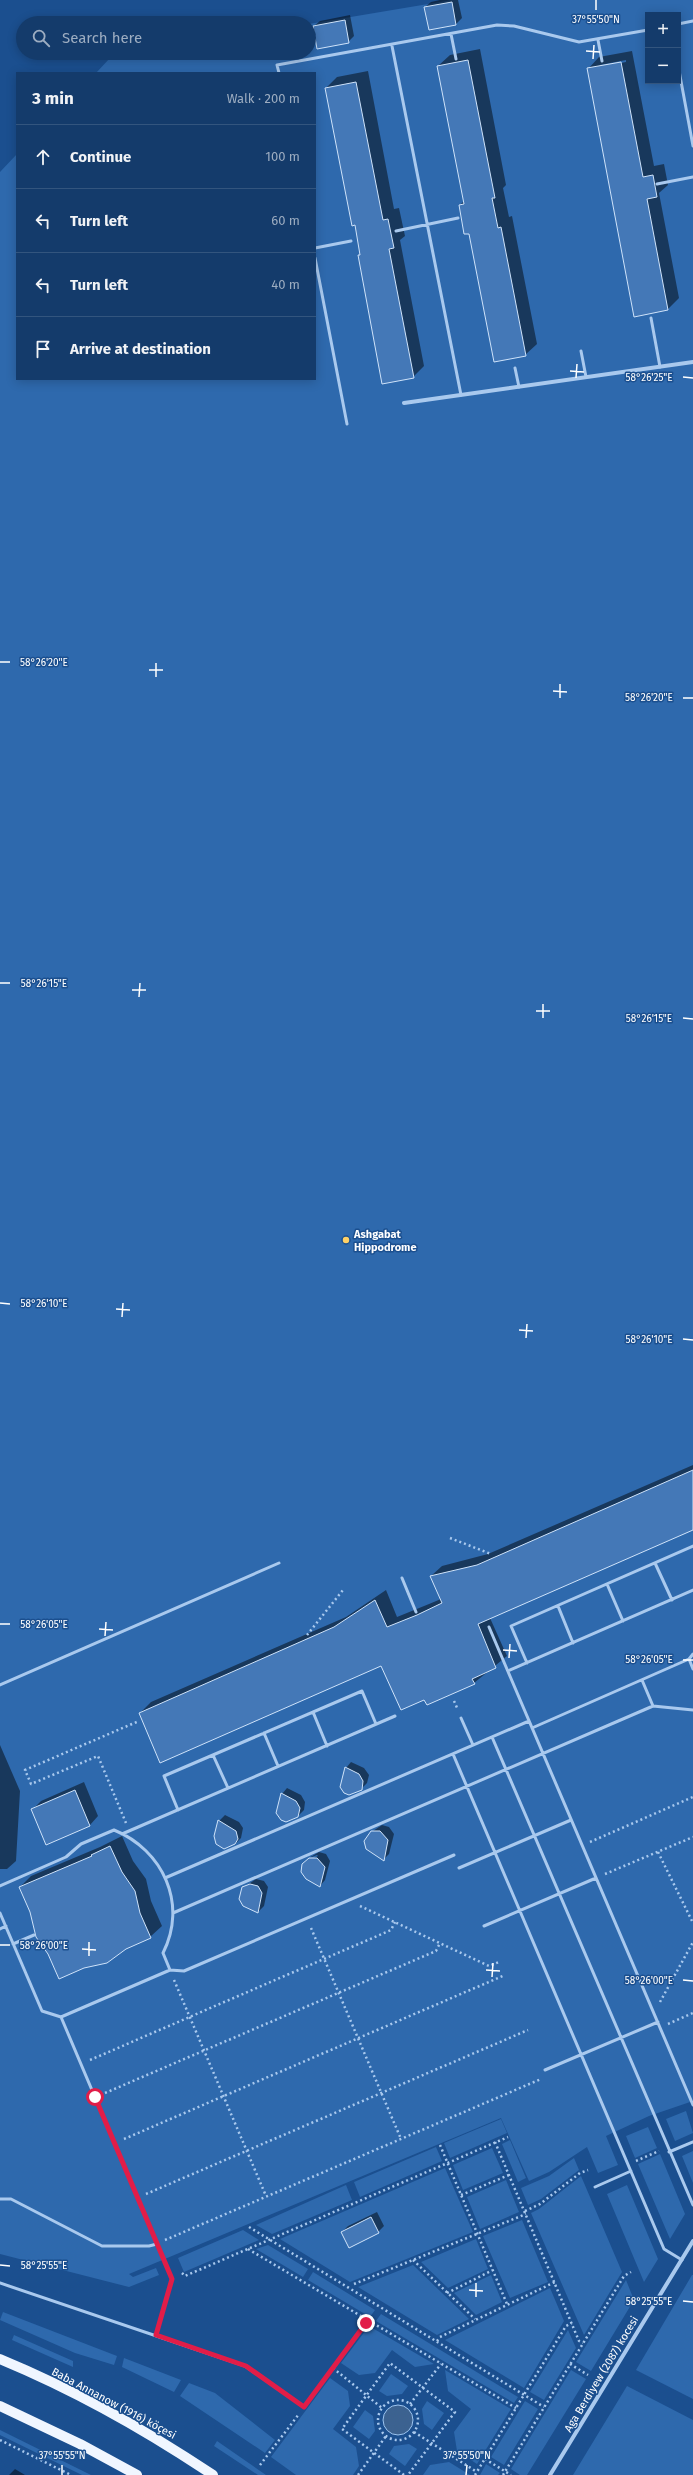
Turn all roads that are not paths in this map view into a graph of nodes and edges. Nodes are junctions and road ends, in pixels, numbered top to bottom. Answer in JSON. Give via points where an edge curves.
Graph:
{"nodes":[{"id":1,"x":693,"y":21,"type":"edge"},
{"id":2,"x":681,"y":23,"type":"edge"},
{"id":3,"x":645,"y":31,"type":"edge"},
{"id":4,"x":451,"y":34,"type":"junction"},
{"id":5,"x":598,"y":40,"type":"junction"},
{"id":6,"x":392,"y":46,"type":"junction"},
{"id":7,"x":316,"y":58,"type":"edge"},
{"id":8,"x":456,"y":59,"type":"dead end"},
{"id":9,"x":304,"y":60,"type":"edge"},
{"id":10,"x":602,"y":61,"type":"dead end"},
{"id":11,"x":279,"y":72,"type":"edge"},
{"id":12,"x":681,"y":81,"type":"edge"},
{"id":13,"x":693,"y":146,"type":"edge"},
{"id":14,"x":693,"y":177,"type":"edge"},
{"id":15,"x":658,"y":184,"type":"dead end"},
{"id":16,"x":458,"y":218,"type":"dead end"},
{"id":17,"x":427,"y":225,"type":"junction"},
{"id":18,"x":396,"y":231,"type":"dead end"},
{"id":19,"x":351,"y":241,"type":"dead end"},
{"id":20,"x":316,"y":248,"type":"edge"},
{"id":21,"x":316,"y":263,"type":"edge"},
{"id":22,"x":651,"y":318,"type":"dead end"},
{"id":23,"x":581,"y":351,"type":"dead end"},
{"id":24,"x":693,"y":362,"type":"edge"},
{"id":25,"x":660,"y":366,"type":"junction"},
{"id":26,"x":516,"y":368,"type":"dead end"},
{"id":27,"x":586,"y":377,"type":"junction"},
{"id":28,"x":519,"y":387,"type":"junction"},
{"id":29,"x":461,"y":395,"type":"junction"},
{"id":30,"x":404,"y":403,"type":"dead end"},
{"id":31,"x":347,"y":424,"type":"dead end"},
{"id":32,"x":693,"y":1546,"type":"edge"},
{"id":33,"x":279,"y":1563,"type":"dead end"},
{"id":34,"x":655,"y":1563,"type":"junction"},
{"id":35,"x":402,"y":1578,"type":"dead end"},
{"id":36,"x":607,"y":1584,"type":"junction"},
{"id":37,"x":693,"y":1590,"type":"edge"},
{"id":38,"x":672,"y":1600,"type":"junction"},
{"id":39,"x":558,"y":1606,"type":"junction"},
{"id":40,"x":416,"y":1612,"type":"dead end"},
{"id":41,"x":623,"y":1621,"type":"junction"},
{"id":42,"x":489,"y":1627,"type":"dead end"},
{"id":43,"x":573,"y":1643,"type":"junction"},
{"id":44,"x":693,"y":1654,"type":"edge"},
{"id":45,"x":689,"y":1659,"type":"junction"},
{"id":46,"x":527,"y":1663,"type":"junction"},
{"id":47,"x":693,"y":1669,"type":"edge"},
{"id":48,"x":508,"y":1671,"type":"junction"},
{"id":49,"x":642,"y":1680,"type":"junction"},
{"id":50,"x":0,"y":1685,"type":"edge"},
{"id":51,"x":653,"y":1706,"type":"junction"},
{"id":52,"x":693,"y":1710,"type":"edge"},
{"id":53,"x":313,"y":1712,"type":"junction"},
{"id":54,"x":395,"y":1716,"type":"dead end"},
{"id":55,"x":461,"y":1718,"type":"dead end"},
{"id":56,"x":529,"y":1721,"type":"junction"},
{"id":57,"x":376,"y":1724,"type":"junction"},
{"id":58,"x":532,"y":1728,"type":"junction"},
{"id":59,"x":264,"y":1733,"type":"junction"},
{"id":60,"x":492,"y":1737,"type":"junction"},
{"id":61,"x":473,"y":1745,"type":"junction"},
{"id":62,"x":327,"y":1746,"type":"junction"},
{"id":63,"x":543,"y":1753,"type":"junction"},
{"id":64,"x":213,"y":1754,"type":"junction"},
{"id":65,"x":453,"y":1754,"type":"junction"},
{"id":66,"x":278,"y":1766,"type":"junction"},
{"id":67,"x":506,"y":1769,"type":"junction"},
{"id":68,"x":467,"y":1786,"type":"junction"},
{"id":69,"x":228,"y":1788,"type":"junction"},
{"id":70,"x":178,"y":1810,"type":"junction"},
{"id":71,"x":571,"y":1820,"type":"junction"},
{"id":72,"x":122,"y":1834,"type":"junction"},
{"id":73,"x":534,"y":1836,"type":"junction"},
{"id":74,"x":495,"y":1852,"type":"junction"},
{"id":75,"x":454,"y":1855,"type":"dead end"},
{"id":76,"x":459,"y":1868,"type":"dead end"},
{"id":77,"x":165,"y":1878,"type":"junction"},
{"id":78,"x":596,"y":1878,"type":"junction"},
{"id":79,"x":0,"y":1886,"type":"edge"},
{"id":80,"x":559,"y":1894,"type":"junction"},
{"id":81,"x":520,"y":1911,"type":"junction"},
{"id":82,"x":0,"y":1913,"type":"edge"},
{"id":83,"x":173,"y":1913,"type":"junction"},
{"id":84,"x":6,"y":1926,"type":"junction"},
{"id":85,"x":484,"y":1926,"type":"dead end"},
{"id":86,"x":0,"y":1928,"type":"edge"},
{"id":87,"x":34,"y":1935,"type":"dead end"},
{"id":88,"x":13,"y":1944,"type":"junction"},
{"id":89,"x":170,"y":1970,"type":"junction"},
{"id":90,"x":61,"y":2017,"type":"junction"},
{"id":91,"x":658,"y":2022,"type":"junction"},
{"id":92,"x":621,"y":2038,"type":"junction"},
{"id":93,"x":581,"y":2055,"type":"junction"},
{"id":94,"x":545,"y":2070,"type":"dead end"},
{"id":95,"x":693,"y":2105,"type":"edge"},
{"id":96,"x":693,"y":2142,"type":"edge"},
{"id":97,"x":670,"y":2152,"type":"junction"},
{"id":98,"x":631,"y":2171,"type":"junction"},
{"id":99,"x":595,"y":2187,"type":"dead end"},
{"id":100,"x":0,"y":2199,"type":"edge"},
{"id":101,"x":693,"y":2205,"type":"edge"},
{"id":102,"x":693,"y":2241,"type":"edge"},
{"id":103,"x":157,"y":2244,"type":"junction"},
{"id":104,"x":691,"y":2246,"type":"edge"},
{"id":105,"x":682,"y":2260,"type":"junction"},
{"id":106,"x":0,"y":2283,"type":"edge"},
{"id":107,"x":156,"y":2335,"type":"junction"},
{"id":108,"x":0,"y":2359,"type":"edge"},
{"id":109,"x":0,"y":2406,"type":"edge"},
{"id":110,"x":304,"y":2407,"type":"road end"},
{"id":111,"x":137,"y":2475,"type":"edge"},
{"id":112,"x":213,"y":2475,"type":"edge"},
{"id":113,"x":550,"y":2475,"type":"edge"}],
"edges":[{"from":1,"to":2,"type":"lane"},
{"from":3,"to":5,"type":"lane"},
{"from":4,"to":5,"type":"lane","via":[[506,25],[579,42]]},
{"from":4,"to":6,"type":"lane"},
{"from":4,"to":8,"type":"lane"},
{"from":5,"to":10,"type":"lane"},
{"from":6,"to":7,"type":"lane"},
{"from":6,"to":17,"type":"lane"},
{"from":9,"to":11,"type":"lane","via":[[278,65]]},
{"from":12,"to":13,"type":"lane"},
{"from":14,"to":15,"type":"lane"},
{"from":16,"to":17,"type":"lane"},
{"from":17,"to":18,"type":"lane"},
{"from":17,"to":29,"type":"lane"},
{"from":19,"to":20,"type":"lane"},
{"from":21,"to":31,"type":"lane"},
{"from":22,"to":25,"type":"lane"},
{"from":23,"to":27,"type":"lane"},
{"from":24,"to":25,"type":"street"},
{"from":25,"to":27,"type":"street"},
{"from":26,"to":28,"type":"lane"},
{"from":27,"to":28,"type":"street"},
{"from":28,"to":29,"type":"street"},
{"from":29,"to":30,"type":"street"},
{"from":32,"to":34,"type":"lane"},
{"from":33,"to":50,"type":"lane"},
{"from":34,"to":36,"type":"lane"},
{"from":34,"to":38,"type":"lane"},
{"from":35,"to":40,"type":"lane"},
{"from":36,"to":39,"type":"lane"},
{"from":36,"to":41,"type":"lane"},
{"from":37,"to":38,"type":"lane"},
{"from":38,"to":41,"type":"lane"},
{"from":39,"to":43,"type":"lane"},
{"from":39,"to":46,"type":"lane","via":[[511,1626]]},
{"from":41,"to":43,"type":"lane"},
{"from":42,"to":48,"type":"lane"},
{"from":43,"to":46,"type":"lane"},
{"from":44,"to":45,"type":"lane"},
{"from":45,"to":47,"type":"lane"},
{"from":45,"to":49,"type":"lane"},
{"from":46,"to":48,"type":"lane"},
{"from":48,"to":56,"type":"lane"},
{"from":49,"to":51,"type":"lane"},
{"from":49,"to":58,"type":"lane"},
{"from":51,"to":52,"type":"lane"},
{"from":51,"to":63,"type":"lane"},
{"from":53,"to":57,"type":"lane","via":[[362,1690]]},
{"from":53,"to":59,"type":"lane"},
{"from":53,"to":62,"type":"lane"},
{"from":54,"to":57,"type":"lane"},
{"from":55,"to":61,"type":"lane"},
{"from":56,"to":58,"type":"lane"},
{"from":56,"to":60,"type":"lane"},
{"from":57,"to":62,"type":"lane"},
{"from":58,"to":63,"type":"lane"},
{"from":59,"to":64,"type":"lane"},
{"from":59,"to":66,"type":"lane"},
{"from":60,"to":61,"type":"lane"},
{"from":60,"to":67,"type":"lane"},
{"from":61,"to":65,"type":"lane"},
{"from":62,"to":66,"type":"lane"},
{"from":63,"to":67,"type":"lane"},
{"from":63,"to":71,"type":"lane"},
{"from":64,"to":69,"type":"lane"},
{"from":64,"to":70,"type":"lane","via":[[164,1776]]},
{"from":65,"to":68,"type":"lane"},
{"from":65,"to":77,"type":"lane"},
{"from":66,"to":69,"type":"lane"},
{"from":67,"to":68,"type":"lane"},
{"from":67,"to":73,"type":"lane"},
{"from":68,"to":74,"type":"lane"},
{"from":68,"to":83,"type":"lane"},
{"from":69,"to":70,"type":"lane"},
{"from":70,"to":72,"type":"lane"},
{"from":71,"to":73,"type":"lane"},
{"from":71,"to":78,"type":"lane"},
{"from":72,"to":77,"type":"lane","via":[[147,1851]]},
{"from":72,"to":79,"type":"lane","via":[[114,1830],[104,1834],[81,1844],[66,1857]]},
{"from":73,"to":74,"type":"lane"},
{"from":73,"to":80,"type":"lane"},
{"from":74,"to":76,"type":"lane"},
{"from":74,"to":81,"type":"lane"},
{"from":75,"to":89,"type":"lane","via":[[184,1971]]},
{"from":77,"to":83,"type":"lane"},
{"from":78,"to":80,"type":"lane"},
{"from":78,"to":91,"type":"lane"},
{"from":80,"to":81,"type":"lane"},
{"from":80,"to":92,"type":"lane"},
{"from":81,"to":85,"type":"lane"},
{"from":81,"to":93,"type":"lane"},
{"from":82,"to":84,"type":"lane"},
{"from":83,"to":89,"type":"lane","via":[[170,1934],[162,1952]]},
{"from":84,"to":86,"type":"lane"},
{"from":84,"to":88,"type":"lane"},
{"from":87,"to":88,"type":"lane"},
{"from":88,"to":90,"type":"lane","via":[[42,2011]]},
{"from":89,"to":90,"type":"lane"},
{"from":90,"to":103,"type":"lane"},
{"from":91,"to":92,"type":"lane"},
{"from":91,"to":95,"type":"lane"},
{"from":92,"to":93,"type":"lane"},
{"from":92,"to":97,"type":"lane"},
{"from":93,"to":94,"type":"lane"},
{"from":93,"to":98,"type":"lane"},
{"from":96,"to":97,"type":"lane"},
{"from":97,"to":101,"type":"lane"},
{"from":98,"to":99,"type":"lane"},
{"from":98,"to":105,"type":"lane","via":[[664,2249]]},
{"from":100,"to":103,"type":"lane","via":[[11,2199],[102,2246]]},
{"from":102,"to":104,"type":"street","name":"Aga Berdiyew (2087) kocesi"},
{"from":103,"to":107,"type":"lane","via":[[172,2279]]},
{"from":104,"to":105,"type":"street","name":"Aga Berdiyew (2087) kocesi"},
{"from":105,"to":113,"type":"street","name":"Aga Berdiyew (2087) kocesi"},
{"from":106,"to":107,"type":"lane"},
{"from":107,"to":110,"type":"lane","via":[[246,2366]]},
{"from":108,"to":112,"type":"main road","name":"Baba Annanow (1916) köçesi","via":[[159,2439]]},
{"from":109,"to":111,"type":"main road","via":[[80,2444]]}]}
